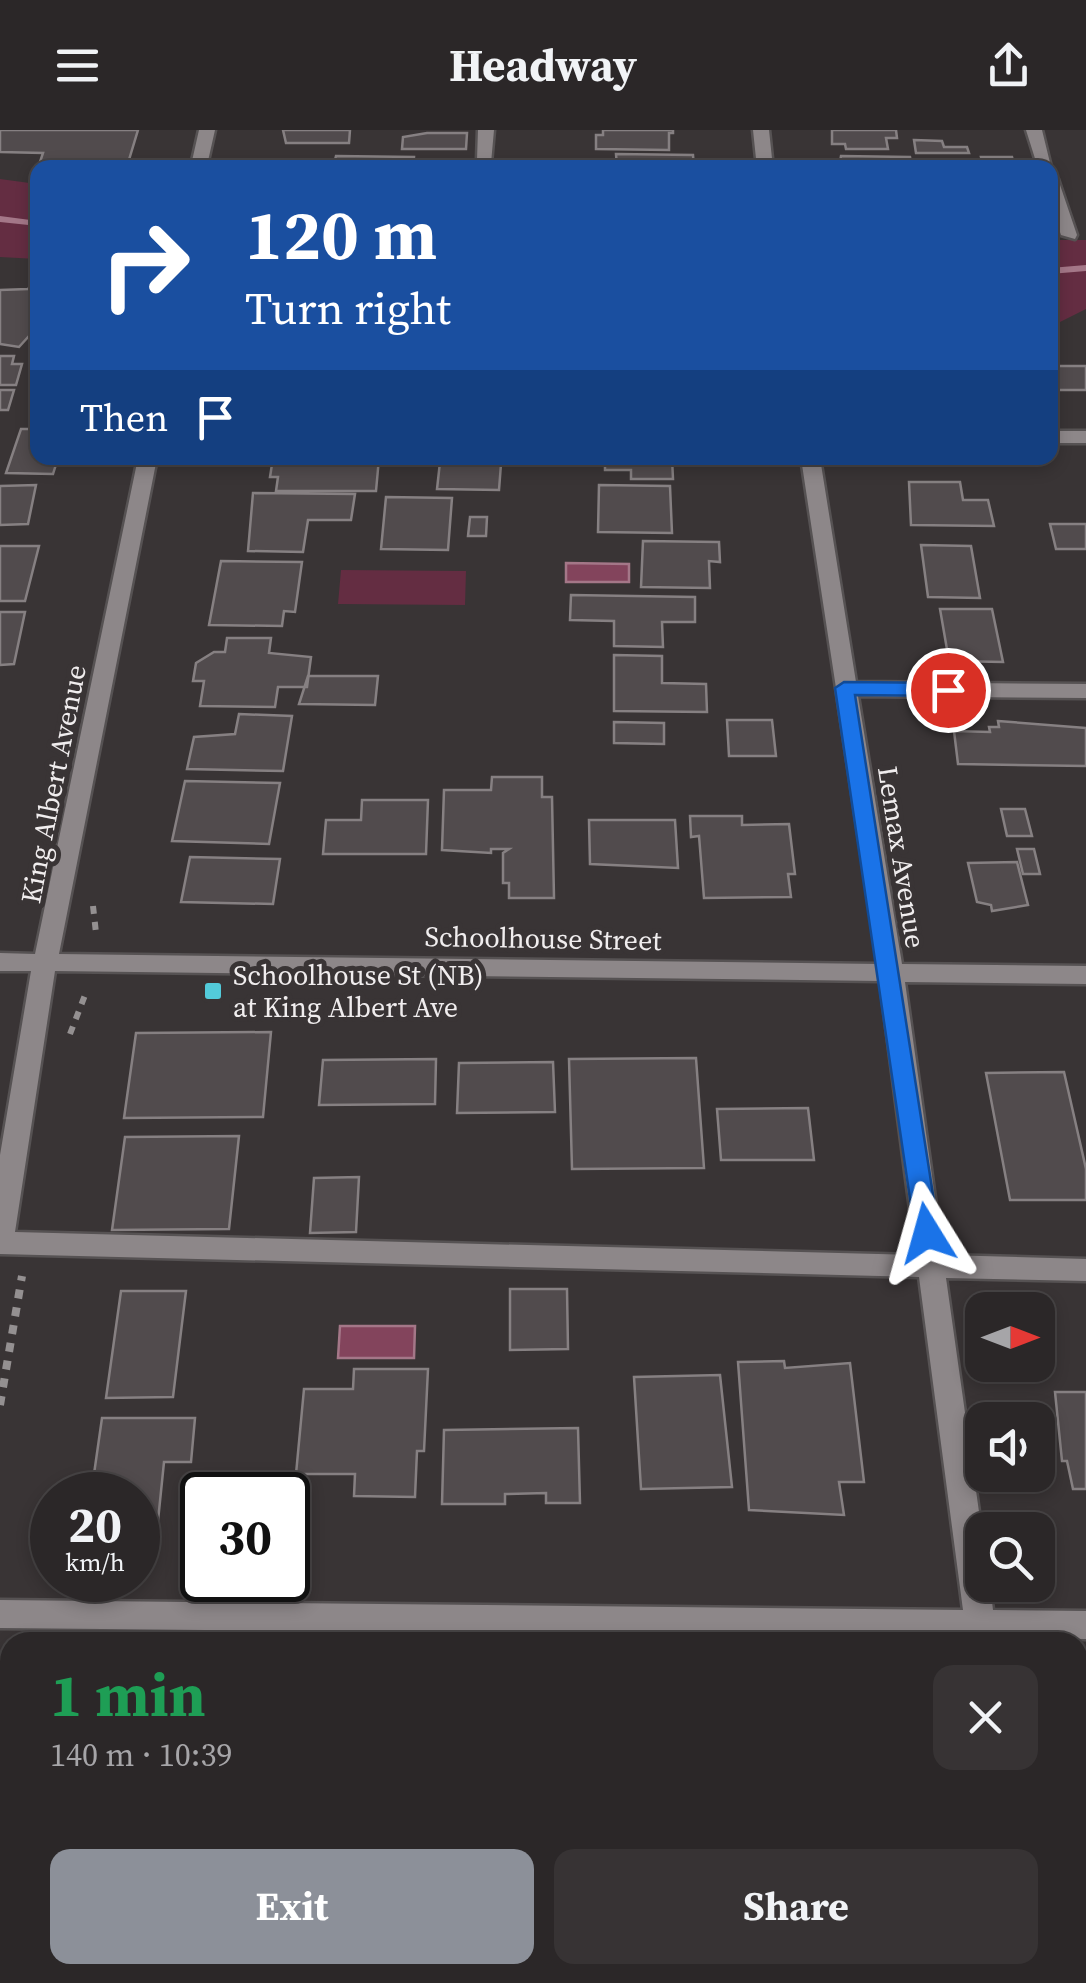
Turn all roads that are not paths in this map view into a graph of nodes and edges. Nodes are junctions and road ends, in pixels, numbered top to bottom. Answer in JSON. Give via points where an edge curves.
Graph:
{"nodes":[{"id":1,"x":207,"y":130,"type":"edge"},
{"id":2,"x":486,"y":130,"type":"edge"},
{"id":3,"x":761,"y":130,"type":"edge"},
{"id":4,"x":1034,"y":130,"type":"edge"},
{"id":5,"x":200,"y":160,"type":"edge"},
{"id":6,"x":486,"y":160,"type":"dead end"},
{"id":7,"x":764,"y":160,"type":"edge"},
{"id":8,"x":1043,"y":160,"type":"edge"},
{"id":9,"x":1058,"y":202,"type":"edge"},
{"id":10,"x":1069,"y":235,"type":"dead end"},
{"id":11,"x":1058,"y":436,"type":"edge"},
{"id":12,"x":1086,"y":437,"type":"edge"},
{"id":13,"x":146,"y":465,"type":"edge"},
{"id":14,"x":811,"y":465,"type":"edge"},
{"id":15,"x":844,"y":688,"type":"junction"},
{"id":16,"x":1086,"y":691,"type":"edge"},
{"id":17,"x":0,"y":962,"type":"edge"},
{"id":18,"x":48,"y":962,"type":"junction"},
{"id":19,"x":891,"y":971,"type":"junction"},
{"id":20,"x":1086,"y":975,"type":"edge"},
{"id":21,"x":0,"y":1242,"type":"edge"},
{"id":22,"x":932,"y":1268,"type":"junction"},
{"id":23,"x":1086,"y":1270,"type":"edge"},
{"id":24,"x":0,"y":1614,"type":"edge"},
{"id":25,"x":980,"y":1623,"type":"junction"},
{"id":26,"x":1086,"y":1625,"type":"edge"}],
"edges":[{"from":1,"to":5,"type":"street"},
{"from":2,"to":6,"type":"street"},
{"from":3,"to":7,"type":"street"},
{"from":4,"to":8,"type":"street"},
{"from":9,"to":10,"type":"street"},
{"from":11,"to":12,"type":"street"},
{"from":13,"to":18,"type":"street","name":"King Albert Avenue"},
{"from":14,"to":15,"type":"street","name":"Lemax Avenue"},
{"from":15,"to":16,"type":"street"},
{"from":15,"to":19,"type":"street","name":"Lemax Avenue"},
{"from":17,"to":18,"type":"street","name":"Schoolhouse Street"},
{"from":18,"to":19,"type":"street","name":"Schoolhouse Street"},
{"from":18,"to":21,"type":"street","name":"King Albert Avenue"},
{"from":19,"to":20,"type":"street","name":"Schoolhouse Street"},
{"from":19,"to":22,"type":"street","name":"Lemax Avenue"},
{"from":21,"to":22,"type":"street"},
{"from":22,"to":23,"type":"street"},
{"from":22,"to":25,"type":"street","name":"Lemax Avenue"},
{"from":24,"to":25,"type":"street"},
{"from":25,"to":26,"type":"street"}]}
